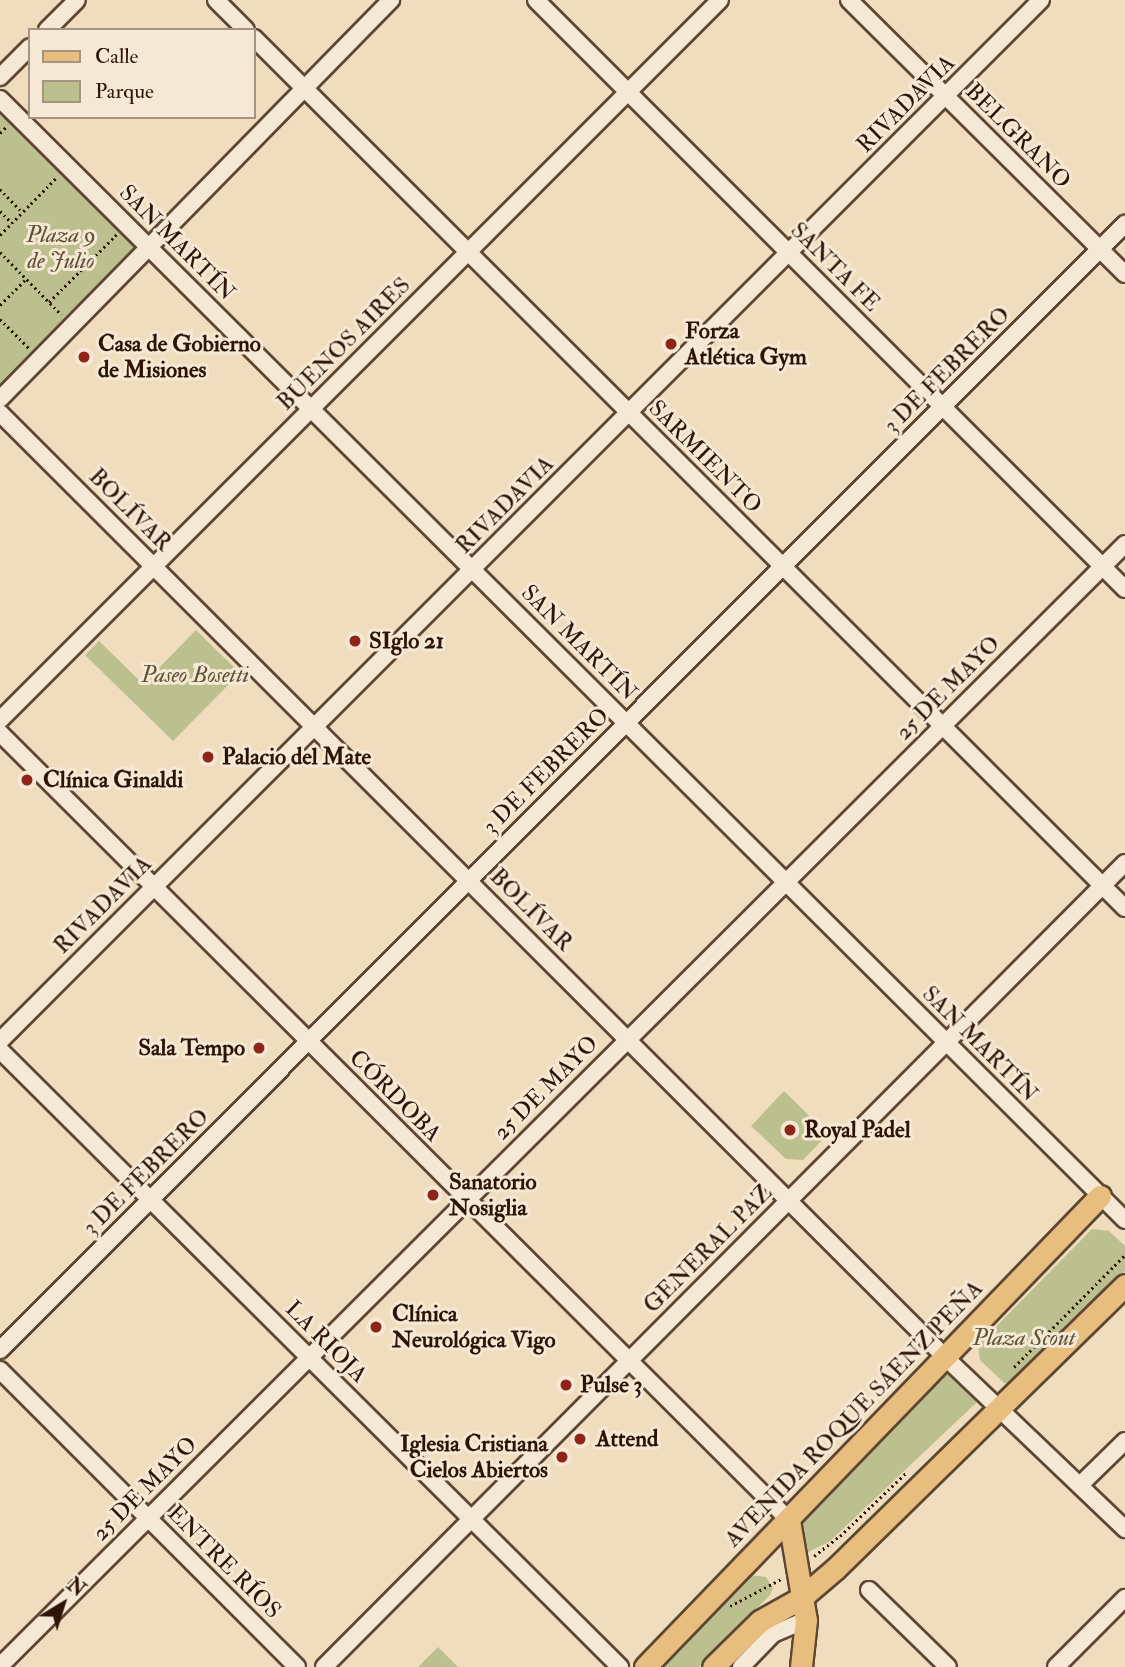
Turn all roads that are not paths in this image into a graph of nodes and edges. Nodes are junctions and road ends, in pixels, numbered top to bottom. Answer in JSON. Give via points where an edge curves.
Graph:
{"nodes":[{"id":1,"x":77,"y":0,"type":"edge"},
{"id":2,"x":216,"y":0,"type":"edge"},
{"id":3,"x":391,"y":0,"type":"edge"},
{"id":4,"x":536,"y":0,"type":"edge"},
{"id":5,"x":720,"y":0,"type":"edge"},
{"id":6,"x":849,"y":0,"type":"edge"},
{"id":7,"x":1041,"y":0,"type":"edge"},
{"id":8,"x":49,"y":28,"type":"edge"},
{"id":9,"x":244,"y":28,"type":"edge"},
{"id":10,"x":256,"y":40,"type":"edge"},
{"id":11,"x":28,"y":49,"type":"edge"},
{"id":12,"x":0,"y":77,"type":"edge"},
{"id":13,"x":303,"y":87,"type":"junction"},
{"id":14,"x":627,"y":92,"type":"junction"},
{"id":15,"x":945,"y":96,"type":"junction"},
{"id":16,"x":0,"y":99,"type":"edge"},
{"id":17,"x":1125,"y":224,"type":"edge"},
{"id":18,"x":149,"y":247,"type":"junction"},
{"id":19,"x":1100,"y":249,"type":"junction"},
{"id":20,"x":468,"y":252,"type":"junction"},
{"id":21,"x":789,"y":253,"type":"junction"},
{"id":22,"x":1125,"y":274,"type":"edge"},
{"id":23,"x":0,"y":399,"type":"edge"},
{"id":24,"x":942,"y":406,"type":"junction"},
{"id":25,"x":311,"y":410,"type":"junction"},
{"id":26,"x":0,"y":413,"type":"edge"},
{"id":27,"x":629,"y":413,"type":"junction"},
{"id":28,"x":1125,"y":544,"type":"edge"},
{"id":29,"x":154,"y":566,"type":"junction"},
{"id":30,"x":783,"y":566,"type":"junction"},
{"id":31,"x":1102,"y":566,"type":"junction"},
{"id":32,"x":473,"y":569,"type":"junction"},
{"id":33,"x":1125,"y":589,"type":"edge"},
{"id":34,"x":0,"y":720,"type":"edge"},
{"id":35,"x":626,"y":723,"type":"junction"},
{"id":36,"x":315,"y":726,"type":"junction"},
{"id":37,"x":942,"y":726,"type":"junction"},
{"id":38,"x":0,"y":733,"type":"edge"},
{"id":39,"x":1125,"y":863,"type":"edge"},
{"id":40,"x":469,"y":880,"type":"junction"},
{"id":41,"x":785,"y":882,"type":"junction"},
{"id":42,"x":1102,"y":886,"type":"junction"},
{"id":43,"x":154,"y":887,"type":"junction"},
{"id":44,"x":1125,"y":908,"type":"edge"},
{"id":45,"x":628,"y":1039,"type":"junction"},
{"id":46,"x":0,"y":1041,"type":"edge"},
{"id":47,"x":309,"y":1041,"type":"junction"},
{"id":48,"x":946,"y":1042,"type":"junction"},
{"id":49,"x":0,"y":1049,"type":"edge"},
{"id":50,"x":1100,"y":1196,"type":"junction"},
{"id":51,"x":150,"y":1199,"type":"junction"},
{"id":52,"x":467,"y":1199,"type":"junction"},
{"id":53,"x":789,"y":1200,"type":"junction"},
{"id":54,"x":1125,"y":1220,"type":"edge"},
{"id":55,"x":1125,"y":1285,"type":"edge"},
{"id":56,"x":0,"y":1350,"type":"edge"},
{"id":57,"x":309,"y":1358,"type":"junction"},
{"id":58,"x":946,"y":1358,"type":"junction"},
{"id":59,"x":629,"y":1361,"type":"junction"},
{"id":60,"x":0,"y":1370,"type":"edge"},
{"id":61,"x":994,"y":1402,"type":"junction"},
{"id":62,"x":1125,"y":1441,"type":"edge"},
{"id":63,"x":1080,"y":1485,"type":"junction"},
{"id":64,"x":148,"y":1518,"type":"junction"},
{"id":65,"x":471,"y":1520,"type":"junction"},
{"id":66,"x":789,"y":1520,"type":"junction"},
{"id":67,"x":1125,"y":1529,"type":"edge"},
{"id":68,"x":869,"y":1590,"type":"dead end"},
{"id":69,"x":801,"y":1598,"type":"junction"},
{"id":70,"x":1125,"y":1598,"type":"edge"},
{"id":71,"x":806,"y":1619,"type":"junction"},
{"id":72,"x":0,"y":1666,"type":"edge"},
{"id":73,"x":298,"y":1667,"type":"edge"},
{"id":74,"x":324,"y":1667,"type":"edge"},
{"id":75,"x":620,"y":1667,"type":"edge"},
{"id":76,"x":645,"y":1667,"type":"edge"},
{"id":77,"x":713,"y":1667,"type":"edge"},
{"id":78,"x":741,"y":1667,"type":"edge"},
{"id":79,"x":801,"y":1667,"type":"edge"},
{"id":80,"x":948,"y":1667,"type":"edge"},
{"id":81,"x":1056,"y":1667,"type":"edge"}],
"edges":[{"from":1,"to":8,"type":"street"},
{"from":2,"to":9,"type":"street"},
{"from":3,"to":13,"type":"street"},
{"from":4,"to":14,"type":"street","name":"SANTA FE"},
{"from":5,"to":14,"type":"street","name":"BUENOS AIRES"},
{"from":6,"to":15,"type":"street","name":"BELGRANO"},
{"from":7,"to":15,"type":"street","name":"RIVADAVIA"},
{"from":10,"to":13,"type":"street","name":"SARMIENTO"},
{"from":11,"to":12,"type":"street"},
{"from":13,"to":18,"type":"street"},
{"from":13,"to":20,"type":"street","name":"SARMIENTO"},
{"from":14,"to":20,"type":"street","name":"BUENOS AIRES"},
{"from":14,"to":21,"type":"street","name":"SANTA FE"},
{"from":15,"to":19,"type":"street","name":"BELGRANO"},
{"from":15,"to":21,"type":"street","name":"RIVADAVIA"},
{"from":16,"to":18,"type":"street","name":"SAN MARTÍN"},
{"from":17,"to":19,"type":"street","name":"3 DE FEBRERO"},
{"from":18,"to":23,"type":"street"},
{"from":18,"to":25,"type":"street","name":"SAN MARTÍN"},
{"from":19,"to":22,"type":"street","name":"BELGRANO"},
{"from":19,"to":24,"type":"street","name":"3 DE FEBRERO"},
{"from":20,"to":25,"type":"street","name":"BUENOS AIRES"},
{"from":20,"to":27,"type":"street","name":"SARMIENTO"},
{"from":21,"to":24,"type":"street","name":"SANTA FE"},
{"from":21,"to":27,"type":"street","name":"RIVADAVIA"},
{"from":24,"to":30,"type":"street","name":"3 DE FEBRERO"},
{"from":24,"to":31,"type":"street","name":"SANTA FE"},
{"from":25,"to":29,"type":"street","name":"BUENOS AIRES"},
{"from":25,"to":32,"type":"street","name":"SAN MARTÍN"},
{"from":26,"to":29,"type":"street","name":"BOLÍVAR"},
{"from":27,"to":30,"type":"street","name":"SARMIENTO"},
{"from":27,"to":32,"type":"street","name":"RIVADAVIA"},
{"from":28,"to":31,"type":"street","name":"25 DE MAYO"},
{"from":29,"to":34,"type":"street","name":"BUENOS AIRES"},
{"from":29,"to":36,"type":"street","name":"BOLÍVAR"},
{"from":30,"to":35,"type":"street","name":"3 DE FEBRERO"},
{"from":30,"to":37,"type":"street","name":"SARMIENTO"},
{"from":31,"to":33,"type":"street","name":"SANTA FE"},
{"from":31,"to":37,"type":"street","name":"25 DE MAYO"},
{"from":32,"to":35,"type":"street","name":"SAN MARTÍN"},
{"from":32,"to":36,"type":"street","name":"RIVADAVIA"},
{"from":35,"to":40,"type":"street","name":"3 DE FEBRERO"},
{"from":35,"to":41,"type":"street","name":"SAN MARTÍN"},
{"from":36,"to":40,"type":"street","name":"BOLÍVAR"},
{"from":36,"to":43,"type":"street","name":"RIVADAVIA"},
{"from":37,"to":41,"type":"street","name":"25 DE MAYO"},
{"from":37,"to":42,"type":"street","name":"SARMIENTO"},
{"from":38,"to":43,"type":"street","name":"CÓRDOBA"},
{"from":39,"to":42,"type":"street","name":"GENERAL PAZ"},
{"from":40,"to":45,"type":"street","name":"BOLÍVAR"},
{"from":40,"to":47,"type":"street","name":"3 DE FEBRERO"},
{"from":41,"to":45,"type":"street","name":"25 DE MAYO"},
{"from":41,"to":48,"type":"street","name":"SAN MARTÍN"},
{"from":42,"to":44,"type":"street","name":"SARMIENTO"},
{"from":42,"to":48,"type":"street","name":"GENERAL PAZ"},
{"from":43,"to":46,"type":"street","name":"RIVADAVIA"},
{"from":43,"to":47,"type":"street","name":"CÓRDOBA"},
{"from":45,"to":52,"type":"street","name":"25 DE MAYO"},
{"from":45,"to":53,"type":"street","name":"BOLÍVAR"},
{"from":47,"to":51,"type":"street","name":"3 DE FEBRERO"},
{"from":47,"to":52,"type":"street","name":"CÓRDOBA"},
{"from":48,"to":50,"type":"street","name":"SAN MARTÍN"},
{"from":48,"to":53,"type":"street","name":"GENERAL PAZ"},
{"from":49,"to":51,"type":"street","name":"LA RIOJA"},
{"from":50,"to":54,"type":"street","name":"SAN MARTÍN"},
{"from":50,"to":58,"type":"main road","name":"AVENIDA ROQUE SÁENZ PEÑA"},
{"from":51,"to":56,"type":"street","name":"3 DE FEBRERO"},
{"from":51,"to":57,"type":"street","name":"LA RIOJA"},
{"from":52,"to":57,"type":"street","name":"25 DE MAYO"},
{"from":52,"to":59,"type":"street","name":"CÓRDOBA"},
{"from":53,"to":58,"type":"street","name":"BOLÍVAR"},
{"from":53,"to":59,"type":"street","name":"GENERAL PAZ"},
{"from":55,"to":61,"type":"main road"},
{"from":57,"to":64,"type":"street","name":"25 DE MAYO"},
{"from":57,"to":65,"type":"street","name":"LA RIOJA"},
{"from":58,"to":61,"type":"street","name":"BOLÍVAR"},
{"from":58,"to":66,"type":"main road","name":"AVENIDA ROQUE SÁENZ PEÑA"},
{"from":59,"to":65,"type":"street","name":"GENERAL PAZ"},
{"from":59,"to":66,"type":"street","name":"CÓRDOBA"},
{"from":60,"to":64,"type":"street","name":"ENTRE RÍOS"},
{"from":61,"to":63,"type":"street","name":"BOLÍVAR"},
{"from":61,"to":69,"type":"main road"},
{"from":62,"to":63,"type":"street"},
{"from":63,"to":67,"type":"street","name":"BOLÍVAR"},
{"from":64,"to":72,"type":"street","name":"25 DE MAYO"},
{"from":64,"to":73,"type":"street","name":"ENTRE RÍOS"},
{"from":65,"to":74,"type":"street","name":"GENERAL PAZ"},
{"from":65,"to":75,"type":"street","name":"LA RIOJA"},
{"from":66,"to":69,"type":"main road"},
{"from":66,"to":76,"type":"main road","name":"AVENIDA ROQUE SÁENZ PEÑA"},
{"from":68,"to":80,"type":"street"},
{"from":69,"to":71,"type":"main road"},
{"from":69,"to":77,"type":"main road","via":[[760,1621]]},
{"from":70,"to":81,"type":"street"},
{"from":71,"to":78,"type":"street","via":[[773,1634]]},
{"from":71,"to":79,"type":"main road"}]}
